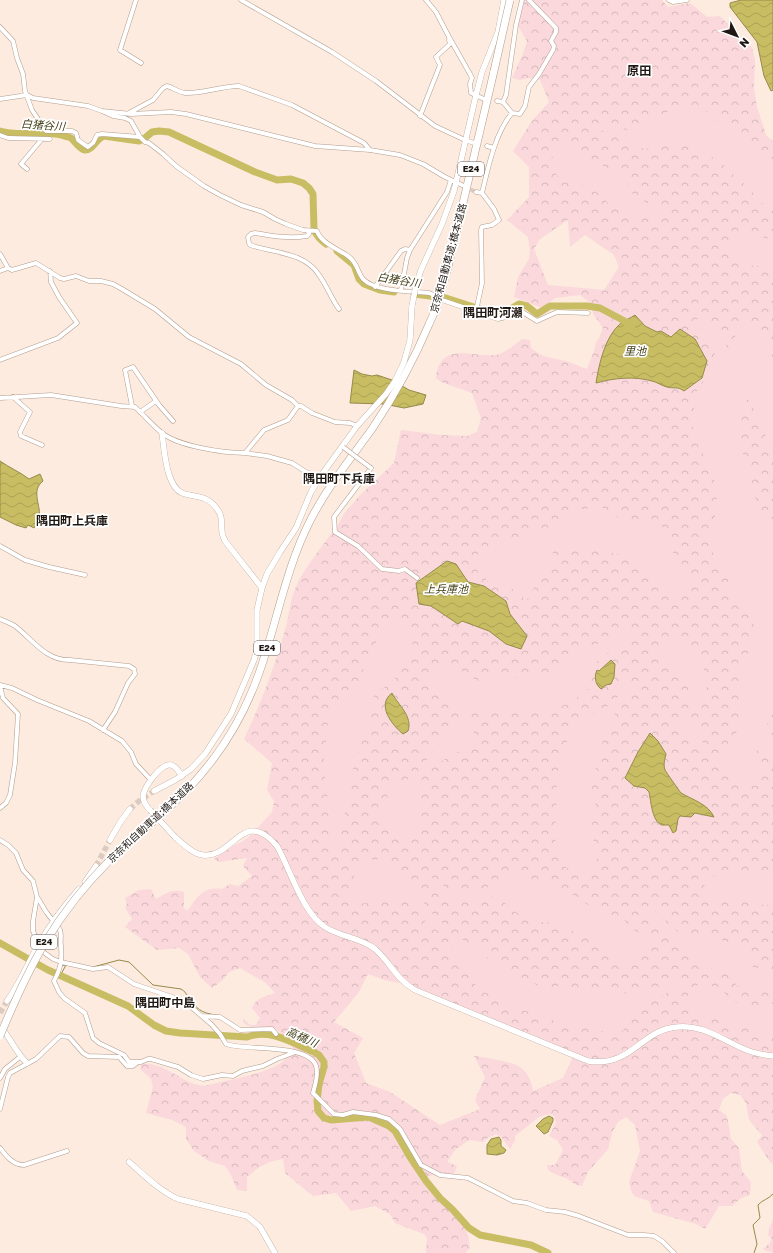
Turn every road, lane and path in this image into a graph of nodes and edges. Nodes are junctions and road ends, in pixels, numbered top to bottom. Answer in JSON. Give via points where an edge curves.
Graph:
{"nodes":[{"id":1,"x":136,"y":0,"type":"edge"},
{"id":2,"x":241,"y":0,"type":"edge"},
{"id":3,"x":426,"y":0,"type":"edge"},
{"id":4,"x":504,"y":0,"type":"edge"},
{"id":5,"x":510,"y":0,"type":"edge"},
{"id":6,"x":522,"y":0,"type":"edge"},
{"id":7,"x":529,"y":0,"type":"edge"},
{"id":8,"x":669,"y":0,"type":"edge"},
{"id":9,"x":687,"y":0,"type":"edge"},
{"id":10,"x":501,"y":20,"type":"junction"},
{"id":11,"x":516,"y":25,"type":"junction"},
{"id":12,"x":0,"y":27,"type":"edge"},
{"id":13,"x":449,"y":37,"type":"junction"},
{"id":14,"x":141,"y":63,"type":"dead end"},
{"id":15,"x":27,"y":95,"type":"junction"},
{"id":16,"x":476,"y":95,"type":"junction"},
{"id":17,"x":484,"y":98,"type":"dead end"},
{"id":18,"x":0,"y":99,"type":"edge"},
{"id":19,"x":497,"y":100,"type":"dead end"},
{"id":20,"x":503,"y":102,"type":"junction"},
{"id":21,"x":102,"y":111,"type":"junction"},
{"id":22,"x":512,"y":113,"type":"junction"},
{"id":23,"x":127,"y":114,"type":"junction"},
{"id":24,"x":420,"y":116,"type":"junction"},
{"id":25,"x":48,"y":134,"type":"junction"},
{"id":26,"x":0,"y":135,"type":"edge"},
{"id":27,"x":42,"y":139,"type":"junction"},
{"id":28,"x":142,"y":139,"type":"junction"},
{"id":29,"x":465,"y":140,"type":"junction"},
{"id":30,"x":474,"y":143,"type":"dead end"},
{"id":31,"x":487,"y":146,"type":"dead end"},
{"id":32,"x":494,"y":148,"type":"junction"},
{"id":33,"x":370,"y":150,"type":"junction"},
{"id":34,"x":27,"y":169,"type":"dead end"},
{"id":35,"x":454,"y":181,"type":"junction"},
{"id":36,"x":464,"y":186,"type":"tunnel mouth"},
{"id":37,"x":476,"y":192,"type":"tunnel mouth"},
{"id":38,"x":482,"y":193,"type":"junction"},
{"id":39,"x":312,"y":231,"type":"junction"},
{"id":40,"x":410,"y":250,"type":"junction"},
{"id":41,"x":0,"y":254,"type":"edge"},
{"id":42,"x":8,"y":268,"type":"junction"},
{"id":43,"x":0,"y":271,"type":"edge"},
{"id":44,"x":50,"y":271,"type":"junction"},
{"id":45,"x":375,"y":287,"type":"junction"},
{"id":46,"x":401,"y":290,"type":"junction"},
{"id":47,"x":339,"y":309,"type":"dead end"},
{"id":48,"x":476,"y":311,"type":"junction"},
{"id":49,"x":588,"y":313,"type":"dead end"},
{"id":50,"x":0,"y":360,"type":"edge"},
{"id":51,"x":12,"y":397,"type":"junction"},
{"id":52,"x":0,"y":398,"type":"edge"},
{"id":53,"x":156,"y":401,"type":"junction"},
{"id":54,"x":132,"y":406,"type":"junction"},
{"id":55,"x":298,"y":406,"type":"junction"},
{"id":56,"x":140,"y":412,"type":"junction"},
{"id":57,"x":174,"y":421,"type":"dead end"},
{"id":58,"x":357,"y":426,"type":"junction"},
{"id":59,"x":162,"y":433,"type":"junction"},
{"id":60,"x":42,"y":445,"type":"dead end"},
{"id":61,"x":342,"y":447,"type":"junction"},
{"id":62,"x":245,"y":453,"type":"junction"},
{"id":63,"x":320,"y":477,"type":"junction"},
{"id":64,"x":0,"y":546,"type":"edge"},
{"id":65,"x":85,"y":575,"type":"dead end"},
{"id":66,"x":417,"y":578,"type":"dead end"},
{"id":67,"x":262,"y":588,"type":"junction"},
{"id":68,"x":0,"y":619,"type":"edge"},
{"id":69,"x":0,"y":686,"type":"edge"},
{"id":70,"x":103,"y":730,"type":"junction"},
{"id":71,"x":182,"y":776,"type":"junction"},
{"id":72,"x":151,"y":780,"type":"junction"},
{"id":73,"x":154,"y":790,"type":"tunnel mouth"},
{"id":74,"x":0,"y":808,"type":"edge"},
{"id":75,"x":130,"y":809,"type":"tunnel mouth"},
{"id":76,"x":0,"y":840,"type":"edge"},
{"id":77,"x":110,"y":840,"type":"tunnel mouth"},
{"id":78,"x":96,"y":866,"type":"tunnel mouth"},
{"id":79,"x":37,"y":897,"type":"junction"},
{"id":80,"x":54,"y":922,"type":"junction"},
{"id":81,"x":39,"y":944,"type":"junction"},
{"id":82,"x":60,"y":962,"type":"junction"},
{"id":83,"x":7,"y":1001,"type":"tunnel mouth"},
{"id":84,"x":202,"y":1016,"type":"junction"},
{"id":85,"x":0,"y":1026,"type":"edge"},
{"id":86,"x":276,"y":1034,"type":"dead end"},
{"id":87,"x":0,"y":1036,"type":"edge"},
{"id":88,"x":293,"y":1052,"type":"junction"},
{"id":89,"x":773,"y":1056,"type":"edge"},
{"id":90,"x":20,"y":1057,"type":"junction"},
{"id":91,"x":138,"y":1062,"type":"junction"},
{"id":92,"x":27,"y":1063,"type":"junction"},
{"id":93,"x":1,"y":1076,"type":"edge"},
{"id":94,"x":0,"y":1109,"type":"edge"},
{"id":95,"x":0,"y":1148,"type":"edge"},
{"id":96,"x":67,"y":1151,"type":"dead end"},
{"id":97,"x":129,"y":1162,"type":"dead end"},
{"id":98,"x":275,"y":1253,"type":"edge"},
{"id":99,"x":674,"y":1253,"type":"edge"}],
"edges":[{"from":1,"to":14,"type":"street","via":[[120,50]]},
{"from":2,"to":24,"type":"street","via":[[332,52],[376,81]]},
{"from":3,"to":13,"type":"street","via":[[436,12]]},
{"from":4,"to":10,"type":"street"},
{"from":5,"to":87,"type":"highway","name":"京奈和自動車道;橋本道路","number":"E24","bridge":true,"via":[[448,267],[430,322],[403,380],[330,487],[304,533],[288,572],[258,677],[234,727],[193,783],[109,860],[78,894],[52,930],[23,982]]},
{"from":6,"to":11,"type":"street"},
{"from":7,"to":22,"type":"street","via":[[556,28],[551,41],[554,46],[539,74],[528,87],[523,110],[520,114]]},
{"from":8,"to":9,"type":"street"},
{"from":10,"to":11,"type":"street"},
{"from":10,"to":16,"type":"street"},
{"from":11,"to":20,"type":"street"},
{"from":12,"to":15,"type":"street","via":[[13,41]]},
{"from":13,"to":16,"type":"street","via":[[472,78],[471,93]]},
{"from":13,"to":24,"type":"street","via":[[450,44],[436,57],[440,65]]},
{"from":15,"to":18,"type":"street"},
{"from":15,"to":21,"type":"street"},
{"from":15,"to":25,"type":"street","via":[[32,110]]},
{"from":16,"to":17,"type":"street"},
{"from":16,"to":29,"type":"street"},
{"from":19,"to":20,"type":"street"},
{"from":20,"to":22,"type":"street"},
{"from":21,"to":23,"type":"street"},
{"from":21,"to":28,"type":"street","via":[[131,121]]},
{"from":22,"to":32,"type":"street","via":[[507,118]]},
{"from":23,"to":33,"type":"street","via":[[171,112],[315,146]]},
{"from":23,"to":33,"type":"street","via":[[153,100],[167,86],[192,93],[239,86],[292,105],[364,143]]},
{"from":24,"to":29,"type":"street"},
{"from":25,"to":27,"type":"street","via":[[50,138]]},
{"from":25,"to":28,"type":"street","via":[[72,131],[76,133],[78,140],[88,147],[97,135],[102,134]]},
{"from":26,"to":27,"type":"street","via":[[8,138]]},
{"from":27,"to":34,"type":"street","via":[[21,164]]},
{"from":28,"to":39,"type":"street","via":[[176,166],[220,195],[286,224]]},
{"from":29,"to":30,"type":"street"},
{"from":29,"to":35,"type":"street"},
{"from":31,"to":32,"type":"street"},
{"from":32,"to":38,"type":"street"},
{"from":33,"to":35,"type":"street","via":[[400,155]]},
{"from":35,"to":36,"type":"street"},
{"from":35,"to":40,"type":"street"},
{"from":35,"to":58,"type":"street","bridge":true,"via":[[442,224],[416,285],[410,340],[404,362],[386,394]]},
{"from":37,"to":38,"type":"street"},
{"from":38,"to":48,"type":"street","via":[[494,209],[498,220],[492,225],[482,227],[481,230],[482,283]]},
{"from":39,"to":45,"type":"street","via":[[317,231],[323,240],[350,257],[362,278]]},
{"from":39,"to":47,"type":"street","via":[[301,237],[255,233],[248,237],[248,240],[250,245],[309,263],[319,274]]},
{"from":40,"to":45,"type":"street","via":[[401,251]]},
{"from":40,"to":46,"type":"street"},
{"from":41,"to":42,"type":"street"},
{"from":42,"to":43,"type":"street"},
{"from":42,"to":44,"type":"street","via":[[12,270],[36,263]]},
{"from":44,"to":50,"type":"street","via":[[51,282],[77,323],[58,338]]},
{"from":44,"to":55,"type":"street","via":[[60,278],[76,276],[89,281],[107,282],[122,289],[155,309],[188,337],[241,364],[266,385]]},
{"from":45,"to":46,"type":"street"},
{"from":46,"to":48,"type":"street","via":[[429,293],[442,301]]},
{"from":48,"to":49,"type":"street","via":[[498,319],[524,313],[537,321],[557,312]]},
{"from":51,"to":52,"type":"street"},
{"from":51,"to":54,"type":"street","via":[[52,395]]},
{"from":51,"to":60,"type":"street","via":[[30,412],[20,432],[21,436]]},
{"from":53,"to":54,"type":"street","via":[[133,367],[125,370]]},
{"from":53,"to":56,"type":"street"},
{"from":53,"to":57,"type":"street"},
{"from":54,"to":56,"type":"street"},
{"from":55,"to":58,"type":"street","via":[[335,422]]},
{"from":55,"to":62,"type":"street","via":[[288,420],[264,430]]},
{"from":56,"to":59,"type":"street"},
{"from":58,"to":61,"type":"street"},
{"from":59,"to":62,"type":"street","via":[[184,444]]},
{"from":59,"to":67,"type":"street","via":[[173,486],[181,492],[200,496],[216,507],[222,520],[225,541]]},
{"from":61,"to":63,"type":"street"},
{"from":61,"to":66,"type":"street","bridge":true,"via":[[371,468],[334,517],[335,532],[358,546],[382,569],[405,569]]},
{"from":62,"to":63,"type":"street","via":[[292,463]]},
{"from":63,"to":67,"type":"street","via":[[296,528],[272,564]]},
{"from":64,"to":65,"type":"street","via":[[25,560]]},
{"from":67,"to":71,"type":"street","via":[[257,610],[256,650],[252,669],[242,693],[205,754]]},
{"from":68,"to":70,"type":"street","via":[[14,625],[42,651],[61,660],[129,666],[134,669],[135,674]]},
{"from":69,"to":70,"type":"street","via":[[89,721]]},
{"from":69,"to":74,"type":"street","via":[[3,698],[18,714],[10,795]]},
{"from":70,"to":72,"type":"street","via":[[122,741],[136,764]]},
{"from":71,"to":72,"type":"street","via":[[176,767],[171,765],[161,769]]},
{"from":71,"to":73,"type":"street"},
{"from":72,"to":89,"type":"street","bridge":true,"via":[[144,792],[144,801],[175,837],[197,853],[210,856],[243,833],[261,833],[270,838],[277,846],[311,915],[326,928],[374,948],[400,979],[416,990],[588,1061],[605,1062],[617,1059],[662,1030],[679,1026],[699,1028],[750,1051]]},
{"from":75,"to":77,"type":"street"},
{"from":76,"to":79,"type":"street","via":[[16,853],[23,870],[33,881]]},
{"from":78,"to":80,"type":"street"},
{"from":79,"to":80,"type":"street"},
{"from":79,"to":81,"type":"street","via":[[33,930]]},
{"from":80,"to":81,"type":"street"},
{"from":80,"to":82,"type":"street","via":[[62,934]]},
{"from":81,"to":82,"type":"street","via":[[42,951]]},
{"from":81,"to":83,"type":"street"},
{"from":82,"to":84,"type":"street","via":[[93,969],[108,967],[134,984],[184,1001]]},
{"from":82,"to":91,"type":"street","via":[[60,971],[54,981],[64,998],[85,1013],[93,1038],[99,1044],[124,1055],[129,1062]]},
{"from":84,"to":86,"type":"street","via":[[220,1017],[240,1030],[272,1030]]},
{"from":84,"to":88,"type":"street","via":[[226,1044]]},
{"from":85,"to":90,"type":"street"},
{"from":88,"to":91,"type":"street","via":[[234,1076],[222,1075],[204,1079],[178,1067],[151,1059]]},
{"from":88,"to":99,"type":"street","via":[[313,1060],[317,1071],[313,1093],[334,1114],[353,1112],[389,1119],[400,1129],[421,1165],[431,1171],[440,1175],[468,1178],[513,1201],[546,1210],[566,1212],[628,1236],[654,1236]]},
{"from":90,"to":92,"type":"street"},
{"from":90,"to":93,"type":"street","via":[[5,1069]]},
{"from":91,"to":92,"type":"street","via":[[133,1066],[127,1066],[119,1058],[88,1056],[69,1037],[60,1036],[36,1059]]},
{"from":92,"to":94,"type":"street","via":[[10,1073]]},
{"from":95,"to":96,"type":"street","via":[[7,1157],[19,1165]]},
{"from":97,"to":98,"type":"street","via":[[163,1191],[178,1199],[247,1216],[257,1223]]}]}
